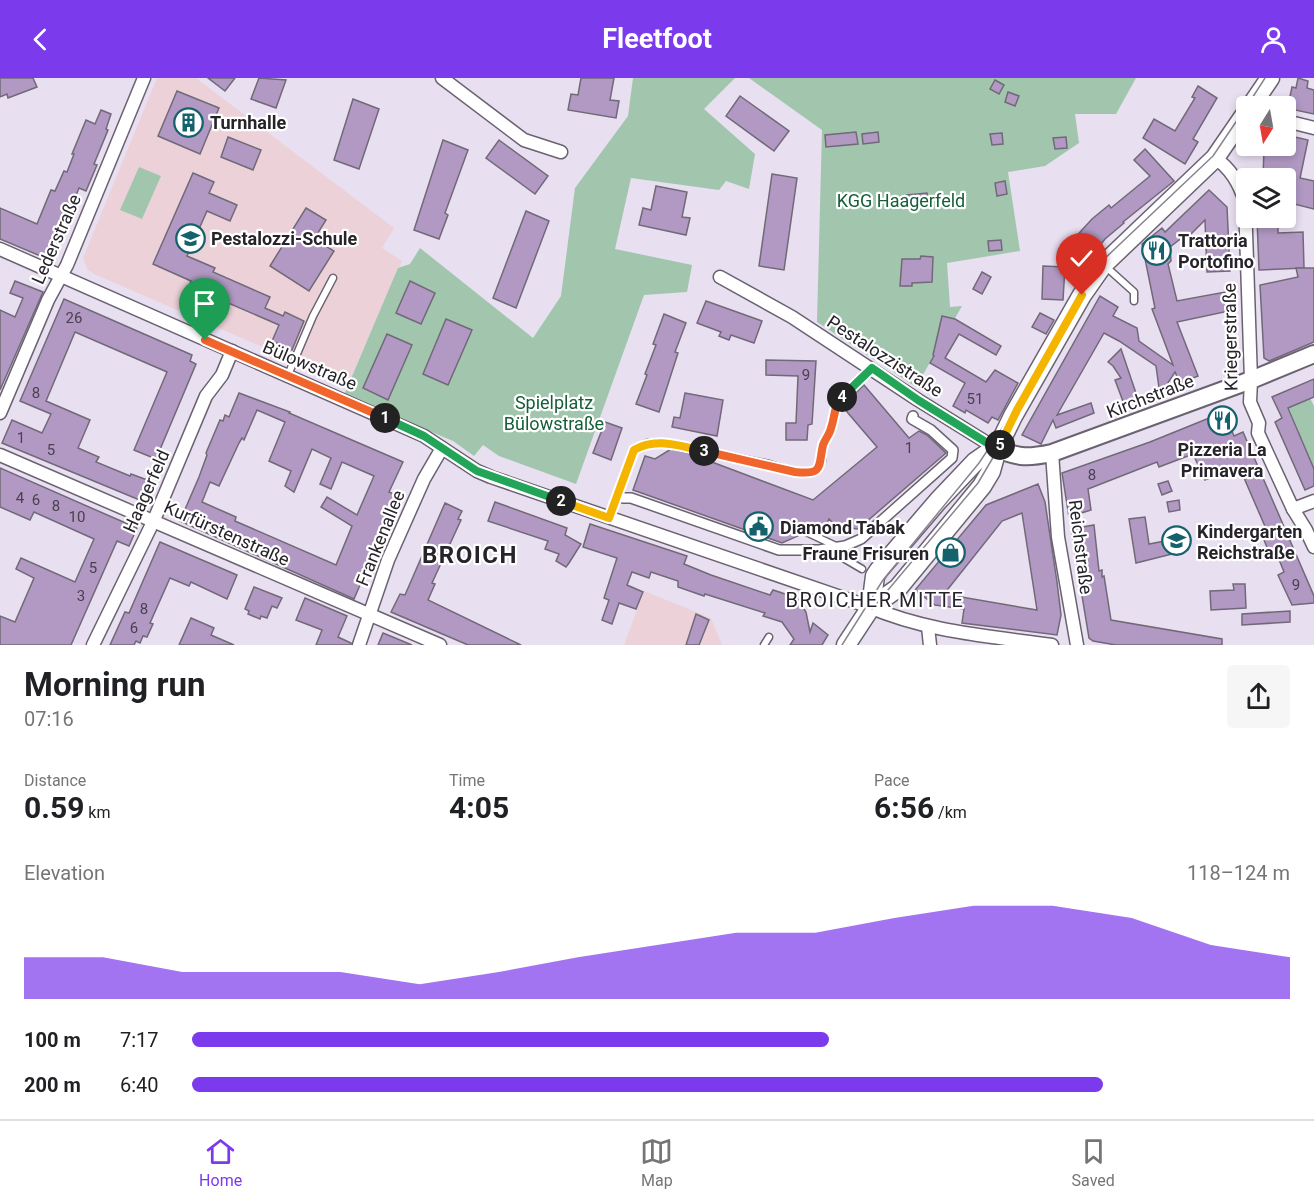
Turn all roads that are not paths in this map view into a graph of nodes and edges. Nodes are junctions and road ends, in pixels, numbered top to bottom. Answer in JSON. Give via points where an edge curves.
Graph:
{"nodes":[{"id":1,"x":144,"y":78,"type":"edge"},
{"id":2,"x":1270,"y":78,"type":"edge"},
{"id":3,"x":446,"y":79,"type":"edge"},
{"id":4,"x":1258,"y":96,"type":"edge"},
{"id":5,"x":1296,"y":123,"type":"edge"},
{"id":6,"x":1236,"y":128,"type":"edge"},
{"id":7,"x":1314,"y":128,"type":"edge"},
{"id":8,"x":561,"y":152,"type":"dead end"},
{"id":9,"x":1215,"y":158,"type":"junction"},
{"id":10,"x":0,"y":249,"type":"edge"},
{"id":11,"x":1103,"y":265,"type":"junction"},
{"id":12,"x":62,"y":276,"type":"junction"},
{"id":13,"x":720,"y":277,"type":"dead end"},
{"id":14,"x":333,"y":278,"type":"dead end"},
{"id":15,"x":1134,"y":301,"type":"dead end"},
{"id":16,"x":232,"y":351,"type":"junction"},
{"id":17,"x":1314,"y":354,"type":"edge"},
{"id":18,"x":872,"y":368,"type":"junction"},
{"id":19,"x":288,"y":375,"type":"junction"},
{"id":20,"x":1251,"y":380,"type":"junction"},
{"id":21,"x":0,"y":413,"type":"edge"},
{"id":22,"x":913,"y":416,"type":"dead end"},
{"id":23,"x":442,"y":448,"type":"junction"},
{"id":24,"x":997,"y":449,"type":"junction"},
{"id":25,"x":1053,"y":453,"type":"junction"},
{"id":26,"x":0,"y":455,"type":"edge"},
{"id":27,"x":623,"y":498,"type":"dead end"},
{"id":28,"x":1314,"y":501,"type":"edge"},
{"id":29,"x":1293,"y":509,"type":"junction"},
{"id":30,"x":609,"y":518,"type":"junction"},
{"id":31,"x":154,"y":520,"type":"junction"},
{"id":32,"x":802,"y":530,"type":"dead end"},
{"id":33,"x":838,"y":547,"type":"junction"},
{"id":34,"x":1314,"y":547,"type":"edge"},
{"id":35,"x":862,"y":569,"type":"dead end"},
{"id":36,"x":871,"y":607,"type":"junction"},
{"id":37,"x":370,"y":615,"type":"junction"},
{"id":38,"x":928,"y":627,"type":"junction"},
{"id":39,"x":769,"y":637,"type":"dead end"},
{"id":40,"x":93,"y":645,"type":"edge"},
{"id":41,"x":359,"y":645,"type":"edge"},
{"id":42,"x":440,"y":645,"type":"edge"},
{"id":43,"x":764,"y":645,"type":"edge"},
{"id":44,"x":846,"y":645,"type":"edge"},
{"id":45,"x":930,"y":645,"type":"edge"},
{"id":46,"x":1052,"y":645,"type":"edge"},
{"id":47,"x":1077,"y":645,"type":"edge"}],
"edges":[{"from":1,"to":12,"type":"street","name":"Lederstraße"},
{"from":2,"to":4,"type":"main road"},
{"from":3,"to":8,"type":"street","via":[[524,140]]},
{"from":5,"to":7,"type":"street"},
{"from":6,"to":9,"type":"main road"},
{"from":9,"to":11,"type":"main road"},
{"from":9,"to":20,"type":"street","name":"Kriegerstraße","via":[[1235,179],[1245,202]]},
{"from":10,"to":12,"type":"street","name":"Bülowstraße"},
{"from":11,"to":15,"type":"lane","via":[[1134,292]]},
{"from":11,"to":24,"type":"main road","via":[[1082,295]]},
{"from":12,"to":16,"type":"street","name":"Bülowstraße"},
{"from":12,"to":21,"type":"street","name":"Lederstraße"},
{"from":13,"to":18,"type":"street","name":"Pestalozzistraße"},
{"from":14,"to":19,"type":"lane"},
{"from":16,"to":19,"type":"street","name":"Bülowstraße"},
{"from":16,"to":31,"type":"street","name":"Haagerfeld","via":[[222,375],[206,396]]},
{"from":17,"to":20,"type":"street","name":"Kirchstraße"},
{"from":18,"to":24,"type":"street","name":"Pestalozzistraße"},
{"from":18,"to":30,"type":"lane","via":[[838,401],[818,468],[809,473],[795,472],[675,445],[647,443],[634,450]]},
{"from":19,"to":23,"type":"street","name":"Bülowstraße","via":[[424,436]]},
{"from":20,"to":25,"type":"street","name":"Kirchstraße"},
{"from":20,"to":29,"type":"street","name":"Kriegerstraße","via":[[1250,402],[1259,423],[1258,433]]},
{"from":22,"to":33,"type":"street","via":[[947,443],[955,461],[861,539]]},
{"from":23,"to":30,"type":"street","name":"Bülowstraße","via":[[491,477]]},
{"from":23,"to":37,"type":"street","name":"Frankenallee","via":[[388,560]]},
{"from":24,"to":25,"type":"street","name":"Kirchstraße","via":[[1028,458]]},
{"from":24,"to":36,"type":"main road","via":[[992,471],[976,494],[898,588]]},
{"from":24,"to":36,"type":"main road","via":[[975,462],[891,554],[875,576]]},
{"from":25,"to":47,"type":"street","name":"Reichstraße","via":[[1059,537]]},
{"from":26,"to":31,"type":"street","name":"Kurfürstenstraße"},
{"from":27,"to":33,"type":"street","via":[[779,550]]},
{"from":28,"to":29,"type":"street"},
{"from":29,"to":34,"type":"street","name":"Kriegerstraße"},
{"from":30,"to":36,"type":"street","name":"Bülowstraße"},
{"from":31,"to":37,"type":"street","name":"Kurfürstenstraße"},
{"from":31,"to":40,"type":"street","name":"Haagerfeld"},
{"from":32,"to":33,"type":"lane"},
{"from":33,"to":35,"type":"lane","via":[[845,559]]},
{"from":36,"to":38,"type":"street","name":"Bülowstraße"},
{"from":36,"to":44,"type":"main road"},
{"from":37,"to":41,"type":"street","name":"Frankenallee"},
{"from":37,"to":42,"type":"street","name":"Kurfürstenstraße"},
{"from":38,"to":45,"type":"street"},
{"from":38,"to":46,"type":"street","name":"Bülowstraße"},
{"from":39,"to":43,"type":"lane"}]}
